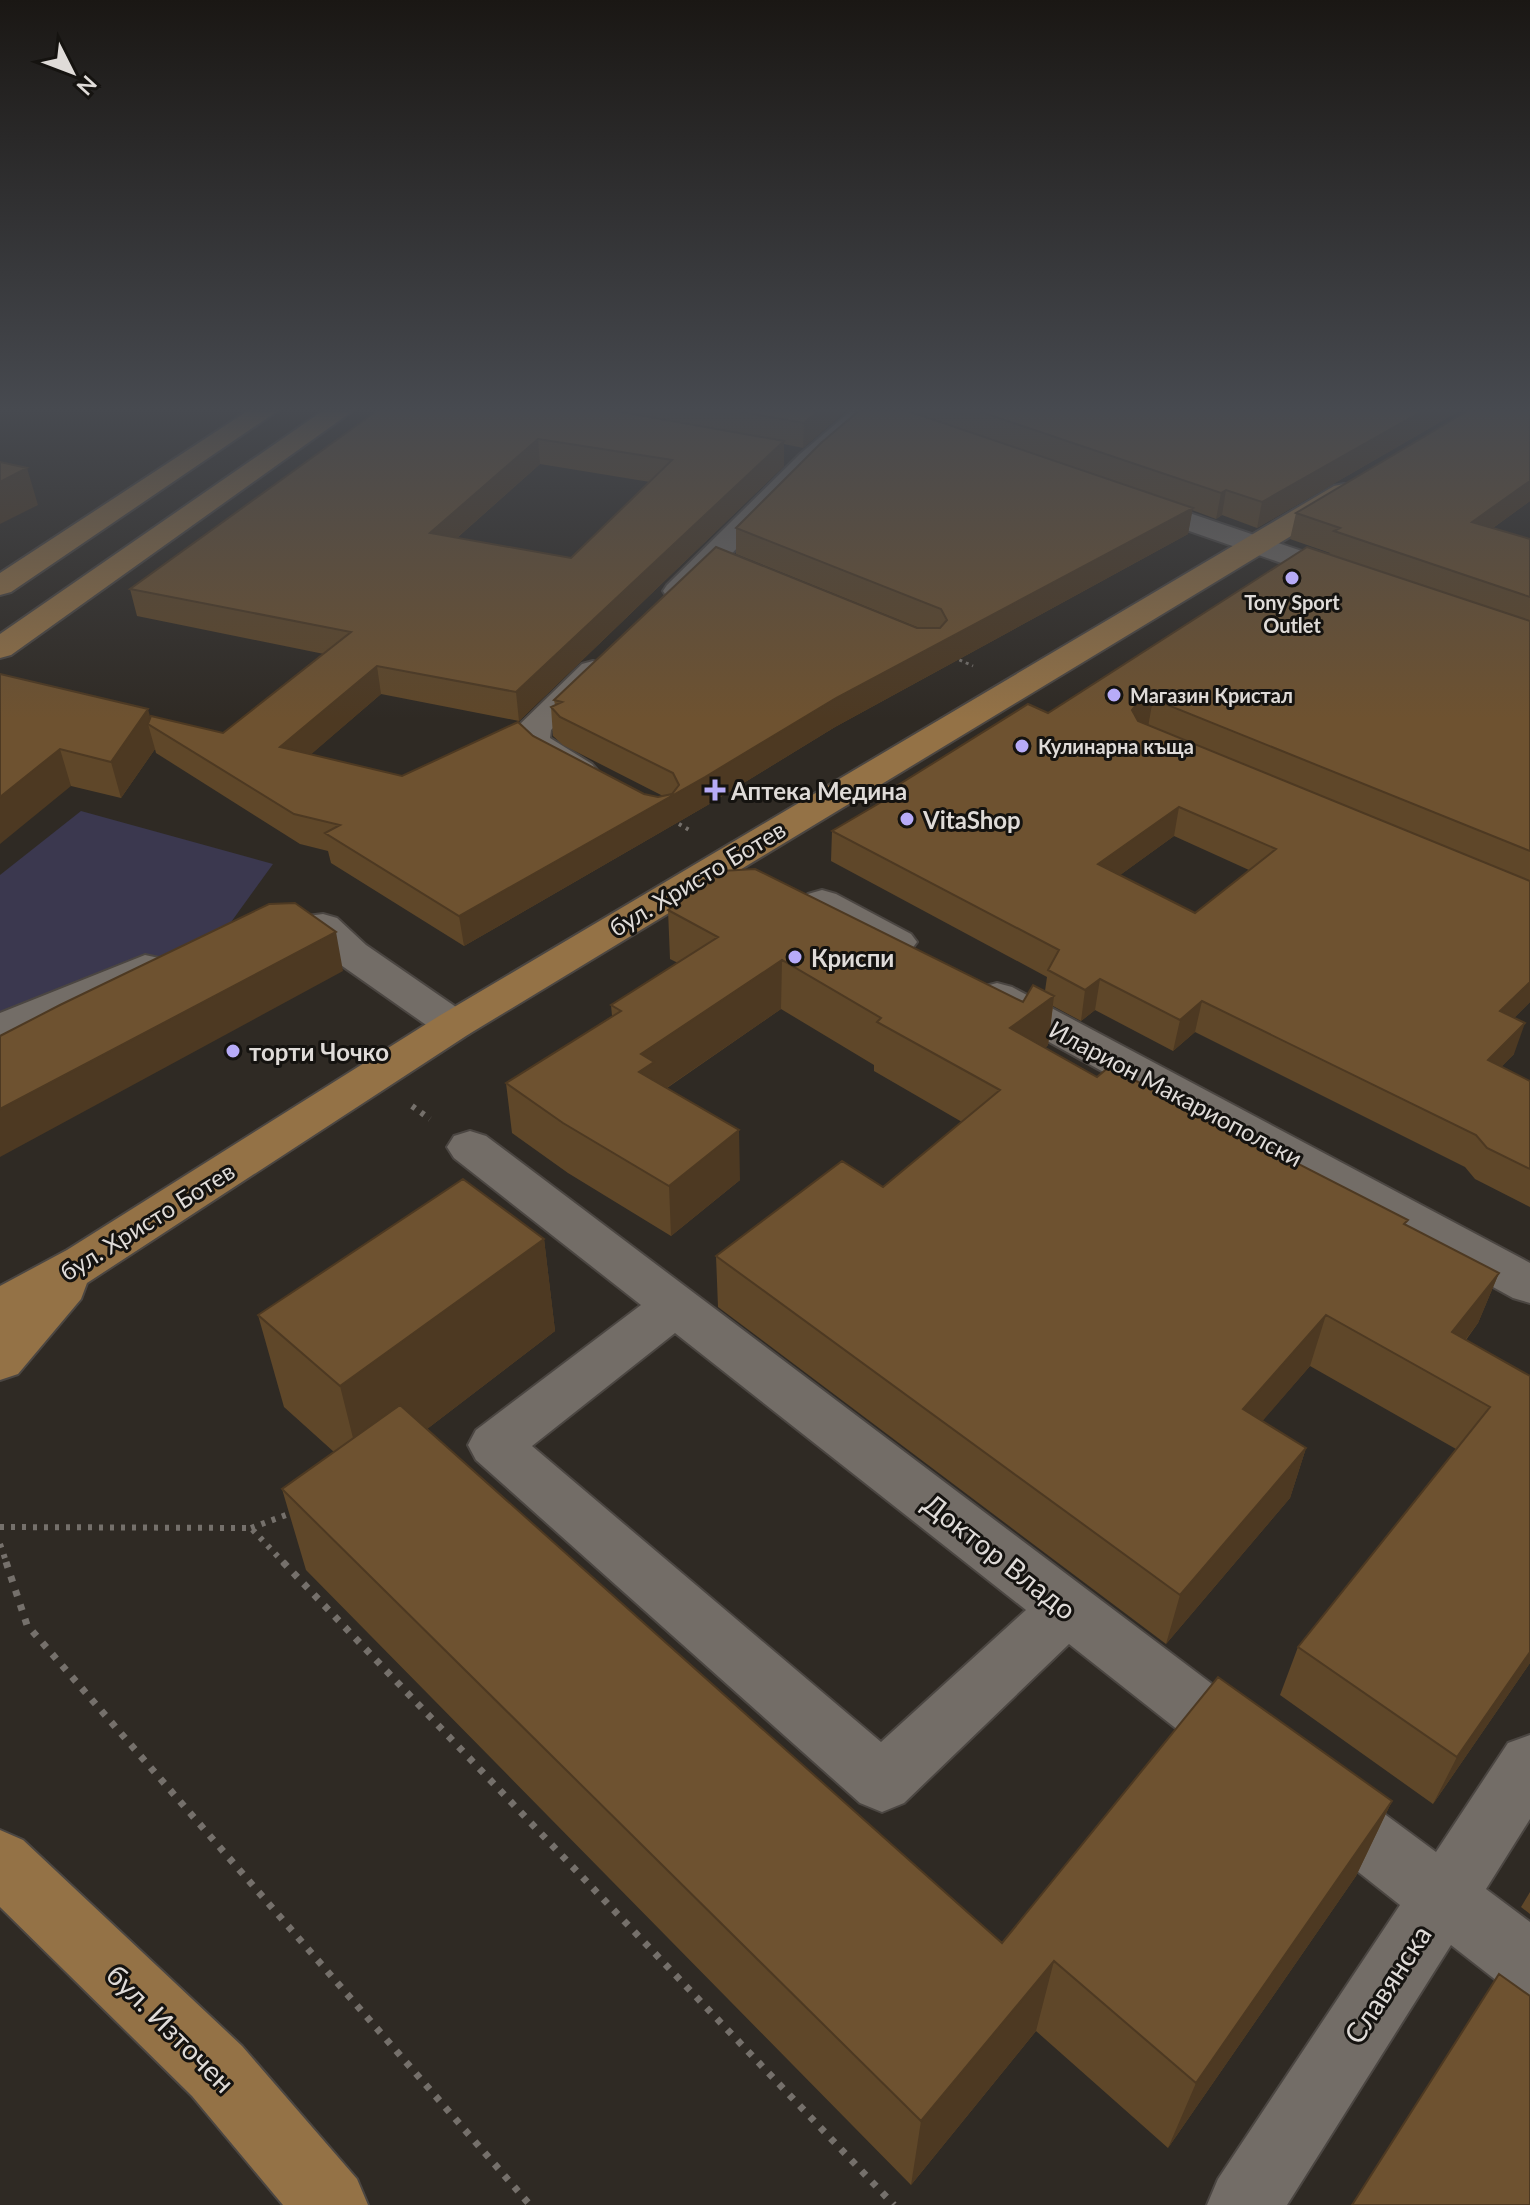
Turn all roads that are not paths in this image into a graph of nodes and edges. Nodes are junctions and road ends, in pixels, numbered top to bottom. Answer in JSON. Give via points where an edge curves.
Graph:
{"nodes":[{"id":1,"x":110,"y":513,"type":"edge"},
{"id":2,"x":194,"y":513,"type":"edge"},
{"id":3,"x":767,"y":513,"type":"edge"},
{"id":4,"x":1164,"y":513,"type":"edge"},
{"id":5,"x":1307,"y":513,"type":"edge"},
{"id":6,"x":1254,"y":544,"type":"junction"},
{"id":7,"x":1370,"y":585,"type":"edge"},
{"id":8,"x":0,"y":586,"type":"edge"},
{"id":9,"x":657,"y":611,"type":"edge"},
{"id":10,"x":0,"y":648,"type":"edge"},
{"id":11,"x":612,"y":653,"type":"edge"},
{"id":12,"x":604,"y":784,"type":"edge"},
{"id":13,"x":822,"y":902,"type":"edge"},
{"id":14,"x":246,"y":928,"type":"edge"},
{"id":15,"x":175,"y":954,"type":"edge"},
{"id":16,"x":454,"y":1025,"type":"junction"},
{"id":17,"x":0,"y":1029,"type":"edge"},
{"id":18,"x":470,"y":1147,"type":"road end"},
{"id":19,"x":84,"y":1263,"type":"junction"},
{"id":20,"x":1530,"y":1285,"type":"edge"},
{"id":21,"x":676,"y":1305,"type":"junction"},
{"id":22,"x":0,"y":1309,"type":"edge"},
{"id":23,"x":0,"y":1360,"type":"edge"},
{"id":24,"x":1067,"y":1609,"type":"junction"},
{"id":25,"x":1530,"y":1764,"type":"edge"},
{"id":26,"x":0,"y":1862,"type":"edge"},
{"id":27,"x":1442,"y":1898,"type":"junction"},
{"id":28,"x":1530,"y":1964,"type":"edge"},
{"id":29,"x":331,"y":2205,"type":"edge"},
{"id":30,"x":1244,"y":2205,"type":"edge"}],
"edges":[{"from":1,"to":8,"type":"main road"},
{"from":2,"to":10,"type":"main road"},
{"from":3,"to":9,"type":"street","via":[[727,564]]},
{"from":4,"to":6,"type":"street"},
{"from":5,"to":6,"type":"main road","name":"бул. Христо Ботев"},
{"from":6,"to":7,"type":"street"},
{"from":6,"to":16,"type":"main road","name":"бул. Христо Ботев"},
{"from":11,"to":12,"type":"street","via":[[534,727],[533,742]]},
{"from":13,"to":20,"type":"street","name":"Иларион Макариополски"},
{"from":14,"to":16,"type":"street","via":[[323,926],[352,954]]},
{"from":15,"to":17,"type":"street"},
{"from":16,"to":19,"type":"main road","name":"бул. Христо Ботев"},
{"from":18,"to":21,"type":"street","name":"Доктор Владо"},
{"from":19,"to":22,"type":"main road","name":"бул. Христо Ботев"},
{"from":19,"to":23,"type":"main road"},
{"from":21,"to":24,"type":"street","name":"Доктор Владо"},
{"from":21,"to":24,"type":"street","via":[[495,1445],[882,1782]]},
{"from":24,"to":27,"type":"street","name":"Доктор Владо"},
{"from":25,"to":27,"type":"street","name":"Славянска"},
{"from":26,"to":29,"type":"main road","name":"бул. Източен","via":[[217,2071]]},
{"from":27,"to":28,"type":"street","name":"Доктор Владо"},
{"from":27,"to":30,"type":"street","name":"Славянска"}]}
